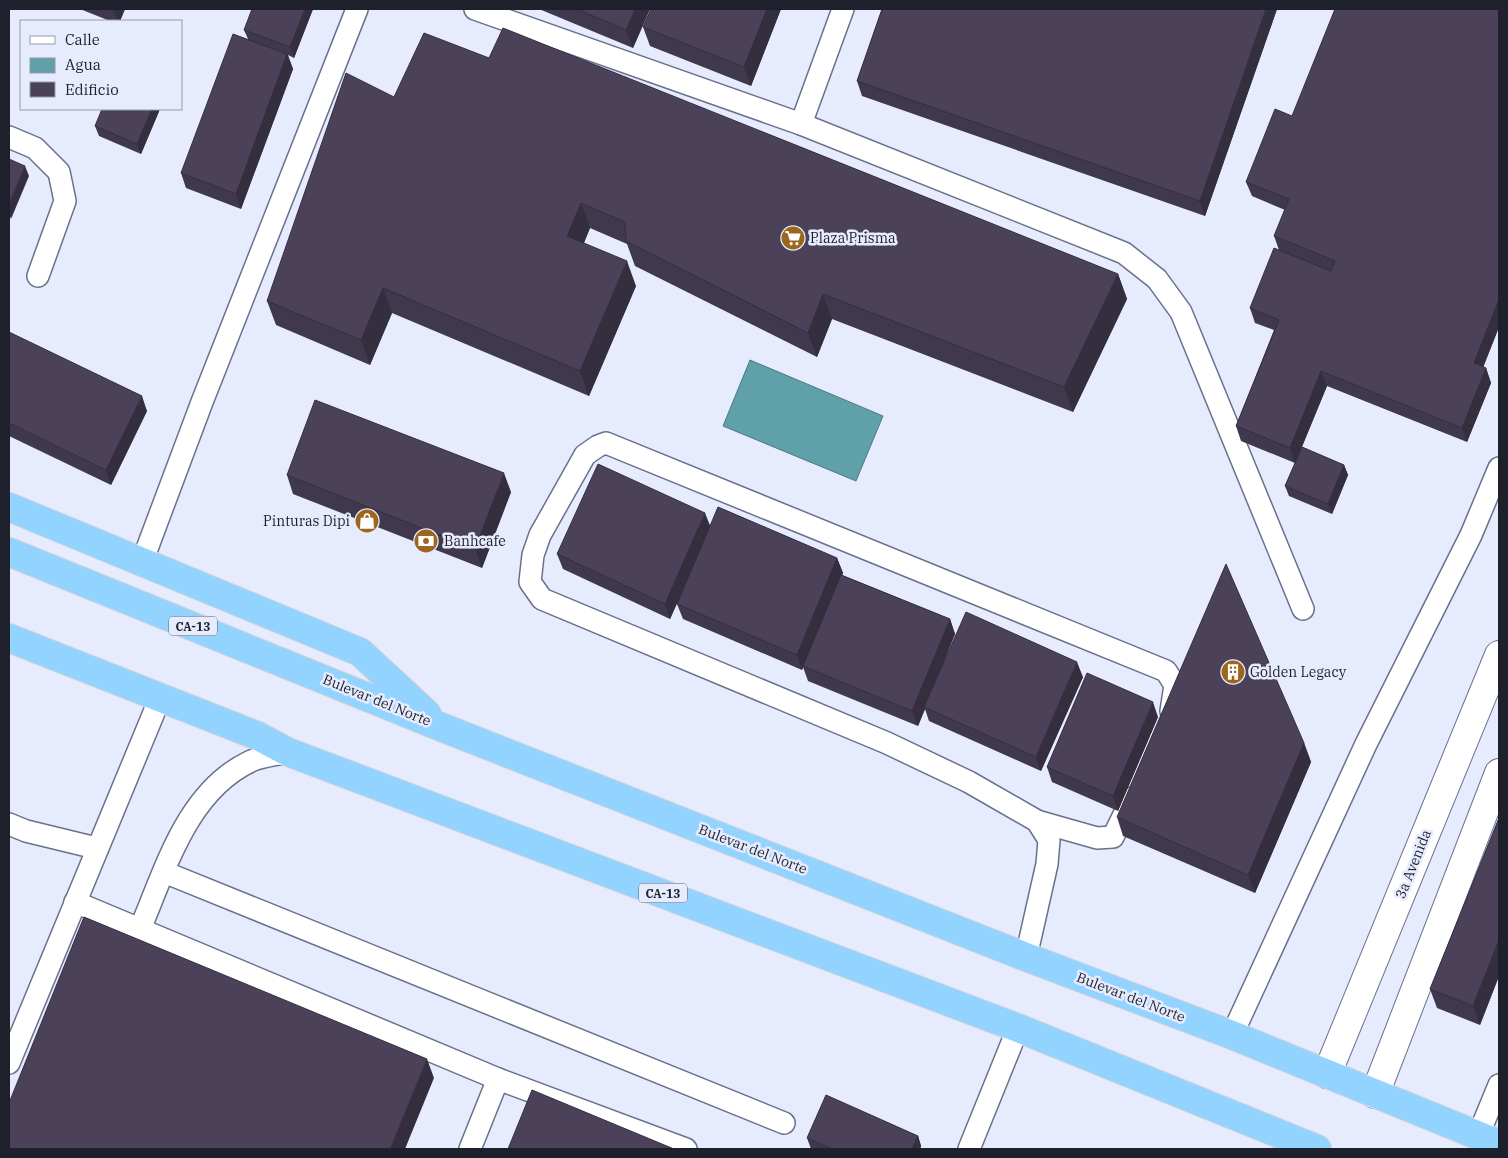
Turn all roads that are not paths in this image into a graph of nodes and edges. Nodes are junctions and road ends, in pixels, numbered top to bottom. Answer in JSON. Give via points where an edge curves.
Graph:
{"nodes":[{"id":1,"x":357,"y":9,"type":"edge"},
{"id":2,"x":475,"y":9,"type":"edge"},
{"id":3,"x":843,"y":9,"type":"edge"},
{"id":4,"x":801,"y":124,"type":"junction"},
{"id":5,"x":9,"y":137,"type":"edge"},
{"id":6,"x":38,"y":276,"type":"dead end"},
{"id":7,"x":1499,"y":468,"type":"edge"},
{"id":8,"x":9,"y":507,"type":"edge"},
{"id":9,"x":9,"y":552,"type":"edge"},
{"id":10,"x":142,"y":562,"type":"junction"},
{"id":11,"x":1303,"y":609,"type":"dead end"},
{"id":12,"x":9,"y":617,"type":"edge"},
{"id":13,"x":9,"y":638,"type":"edge"},
{"id":14,"x":1499,"y":654,"type":"edge"},
{"id":15,"x":160,"y":698,"type":"junction"},
{"id":16,"x":441,"y":727,"type":"junction"},
{"id":17,"x":1165,"y":727,"type":"edge"},
{"id":18,"x":258,"y":736,"type":"junction"},
{"id":19,"x":288,"y":752,"type":"junction"},
{"id":20,"x":1499,"y":773,"type":"edge"},
{"id":21,"x":1142,"y":777,"type":"edge"},
{"id":22,"x":1037,"y":820,"type":"junction"},
{"id":23,"x":9,"y":824,"type":"edge"},
{"id":24,"x":96,"y":848,"type":"junction"},
{"id":25,"x":164,"y":872,"type":"junction"},
{"id":26,"x":75,"y":902,"type":"junction"},
{"id":27,"x":140,"y":929,"type":"junction"},
{"id":28,"x":1026,"y":957,"type":"junction"},
{"id":29,"x":1018,"y":1028,"type":"junction"},
{"id":30,"x":1232,"y":1035,"type":"junction"},
{"id":31,"x":9,"y":1063,"type":"edge"},
{"id":32,"x":1326,"y":1074,"type":"junction"},
{"id":33,"x":498,"y":1079,"type":"junction"},
{"id":34,"x":1499,"y":1085,"type":"edge"},
{"id":35,"x":1376,"y":1094,"type":"junction"},
{"id":36,"x":784,"y":1123,"type":"dead end"},
{"id":37,"x":1489,"y":1140,"type":"edge"},
{"id":38,"x":470,"y":1149,"type":"edge"},
{"id":39,"x":686,"y":1149,"type":"edge"},
{"id":40,"x":969,"y":1149,"type":"edge"},
{"id":41,"x":1317,"y":1149,"type":"edge"}],
"edges":[{"from":1,"to":10,"type":"lane"},
{"from":2,"to":4,"type":"lane"},
{"from":3,"to":4,"type":"lane"},
{"from":4,"to":11,"type":"lane","via":[[1124,253],[1157,279],[1182,312]]},
{"from":5,"to":6,"type":"lane","via":[[35,148],[59,172],[65,201]]},
{"from":7,"to":30,"type":"lane","via":[[1471,534],[1366,744]]},
{"from":8,"to":10,"type":"highway"},
{"from":9,"to":16,"type":"highway","name":"Bulevar del Norte","number":"CA-13"},
{"from":10,"to":16,"type":"highway","via":[[360,652]]},
{"from":12,"to":18,"type":"highway","via":[[235,711]]},
{"from":13,"to":15,"type":"highway","number":"CA-13"},
{"from":14,"to":32,"type":"street","name":"3a Avenida"},
{"from":15,"to":18,"type":"highway","number":"CA-13"},
{"from":15,"to":24,"type":"lane"},
{"from":16,"to":28,"type":"highway","name":"Bulevar del Norte","number":"CA-13"},
{"from":17,"to":22,"type":"lane","via":[[1173,706],[1175,685],[1166,671],[606,443],[585,455],[540,535],[533,555],[530,582],[542,599],[887,743],[969,782]]},
{"from":18,"to":19,"type":"highway","number":"CA-13"},
{"from":19,"to":25,"type":"lane","via":[[252,760],[204,796],[177,840]]},
{"from":19,"to":29,"type":"highway","number":"CA-13"},
{"from":20,"to":35,"type":"street"},
{"from":21,"to":22,"type":"lane","via":[[1113,837],[1097,838]]},
{"from":22,"to":28,"type":"lane","via":[[1048,840],[1047,864]]},
{"from":23,"to":24,"type":"lane"},
{"from":24,"to":26,"type":"lane"},
{"from":25,"to":27,"type":"lane"},
{"from":25,"to":36,"type":"lane"},
{"from":26,"to":27,"type":"lane"},
{"from":26,"to":31,"type":"lane"},
{"from":27,"to":33,"type":"lane"},
{"from":28,"to":30,"type":"highway","name":"Bulevar del Norte","number":"CA-13"},
{"from":29,"to":40,"type":"lane"},
{"from":29,"to":41,"type":"highway","number":"CA-13"},
{"from":30,"to":32,"type":"highway","name":"Bulevar del Norte","number":"CA-13"},
{"from":32,"to":35,"type":"highway","name":"Bulevar del Norte","number":"CA-13"},
{"from":33,"to":38,"type":"lane"},
{"from":33,"to":39,"type":"lane"},
{"from":34,"to":37,"type":"lane"},
{"from":35,"to":37,"type":"highway","name":"Bulevar del Norte","number":"CA-13"}]}
